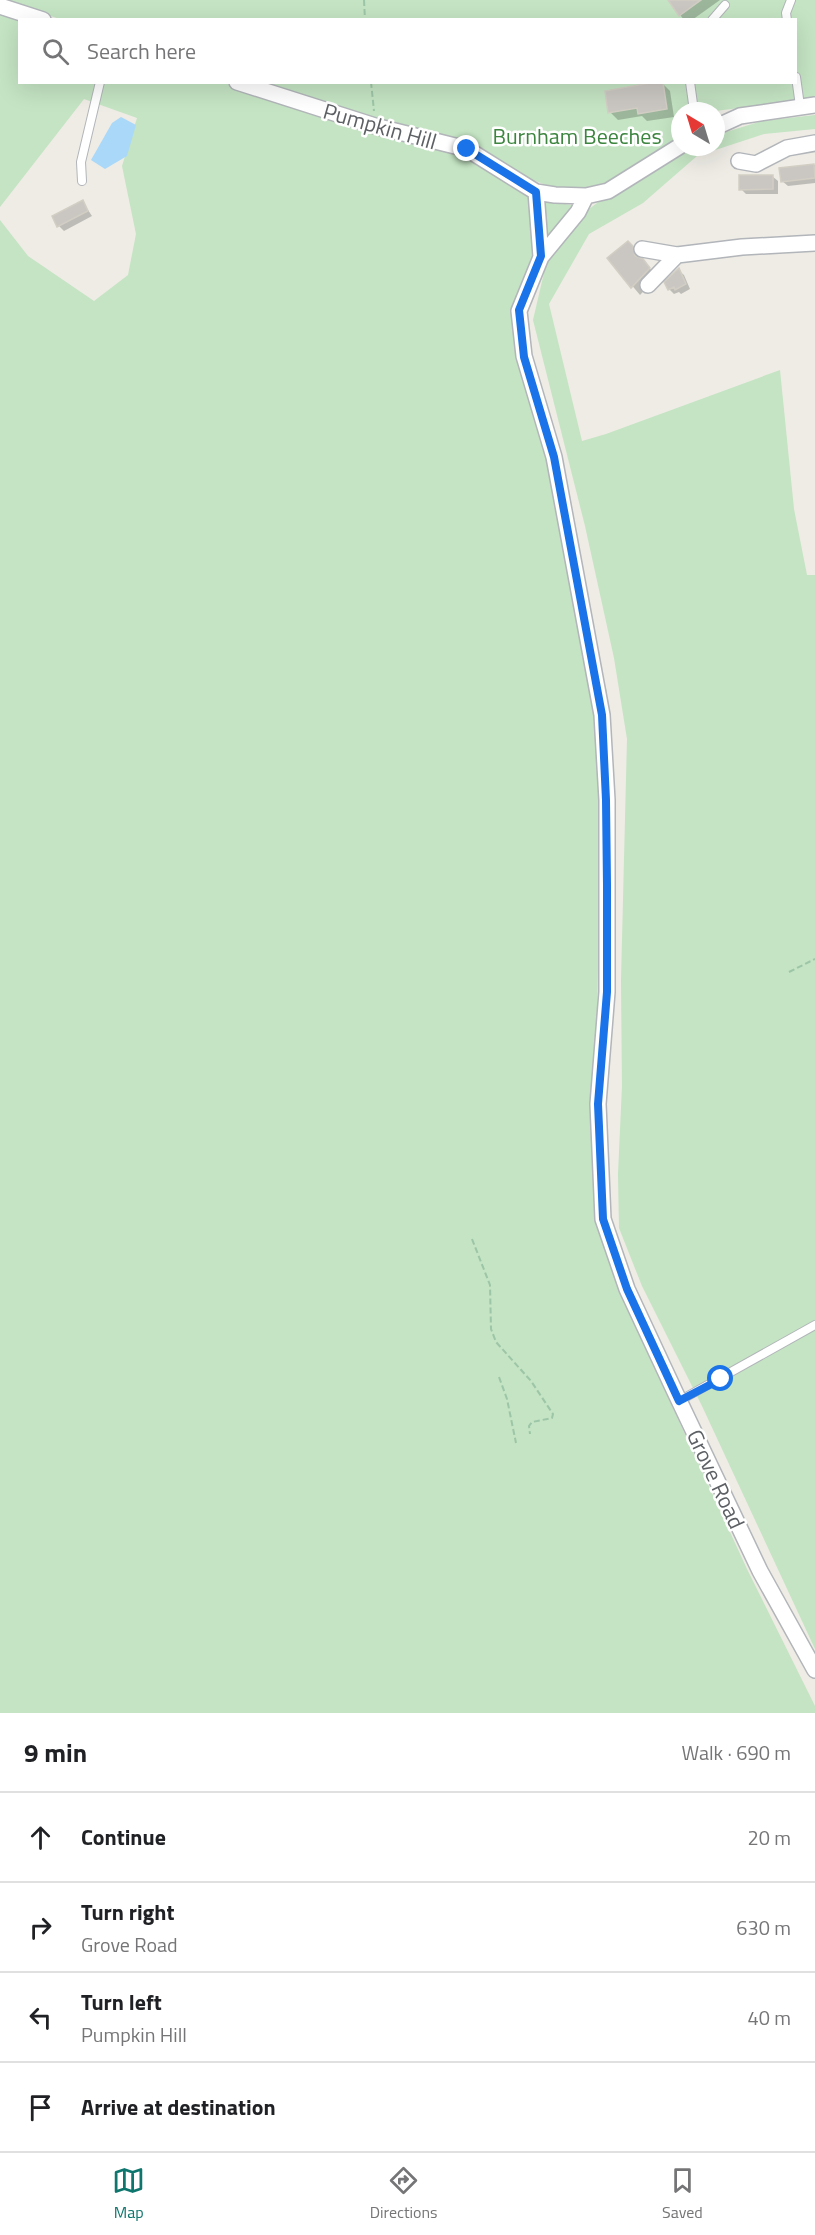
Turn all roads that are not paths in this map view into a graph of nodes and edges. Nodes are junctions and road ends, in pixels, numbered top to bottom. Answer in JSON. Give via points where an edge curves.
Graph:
{"nodes":[{"id":1,"x":791,"y":0,"type":"edge"},
{"id":2,"x":725,"y":5,"type":"dead end"},
{"id":3,"x":0,"y":6,"type":"edge"},
{"id":4,"x":37,"y":18,"type":"edge"},
{"id":5,"x":714,"y":18,"type":"edge"},
{"id":6,"x":787,"y":18,"type":"edge"},
{"id":7,"x":797,"y":82,"type":"edge"},
{"id":8,"x":100,"y":84,"type":"edge"},
{"id":9,"x":243,"y":84,"type":"edge"},
{"id":10,"x":690,"y":84,"type":"edge"},
{"id":11,"x":693,"y":102,"type":"edge"},
{"id":12,"x":807,"y":106,"type":"edge"},
{"id":13,"x":725,"y":123,"type":"edge"},
{"id":14,"x":815,"y":142,"type":"edge"},
{"id":15,"x":671,"y":152,"type":"edge"},
{"id":16,"x":739,"y":161,"type":"dead end"},
{"id":17,"x":82,"y":181,"type":"dead end"},
{"id":18,"x":536,"y":192,"type":"junction"},
{"id":19,"x":586,"y":196,"type":"junction"},
{"id":20,"x":815,"y":243,"type":"edge"},
{"id":21,"x":642,"y":249,"type":"dead end"},
{"id":22,"x":677,"y":255,"type":"junction"},
{"id":23,"x":541,"y":256,"type":"junction"},
{"id":24,"x":648,"y":285,"type":"dead end"},
{"id":25,"x":815,"y":1325,"type":"edge"},
{"id":26,"x":679,"y":1401,"type":"junction"},
{"id":27,"x":815,"y":1670,"type":"edge"}],
"edges":[{"from":1,"to":6,"type":"lane"},
{"from":2,"to":5,"type":"lane"},
{"from":3,"to":4,"type":"street"},
{"from":7,"to":12,"type":"lane"},
{"from":8,"to":17,"type":"lane","via":[[81,162]]},
{"from":9,"to":18,"type":"street","name":"Pumpkin Hill","via":[[375,126],[467,149]]},
{"from":10,"to":11,"type":"lane"},
{"from":12,"to":13,"type":"street","via":[[740,116]]},
{"from":14,"to":16,"type":"street","via":[[787,148],[756,164]]},
{"from":15,"to":19,"type":"street","via":[[608,190]]},
{"from":18,"to":19,"type":"street","name":"Pumpkin Hill"},
{"from":18,"to":23,"type":"street","name":"Grove Road"},
{"from":19,"to":23,"type":"street","name":"Grove Road","via":[[578,212]]},
{"from":20,"to":22,"type":"street"},
{"from":21,"to":22,"type":"street"},
{"from":22,"to":24,"type":"street"},
{"from":23,"to":26,"type":"street","name":"Grove Road","via":[[519,310],[524,357],[554,457],[602,715],[607,992],[598,1104],[603,1219],[627,1289]]},
{"from":25,"to":26,"type":"lane"},
{"from":26,"to":27,"type":"street","name":"Grove Road","via":[[760,1571]]}]}
